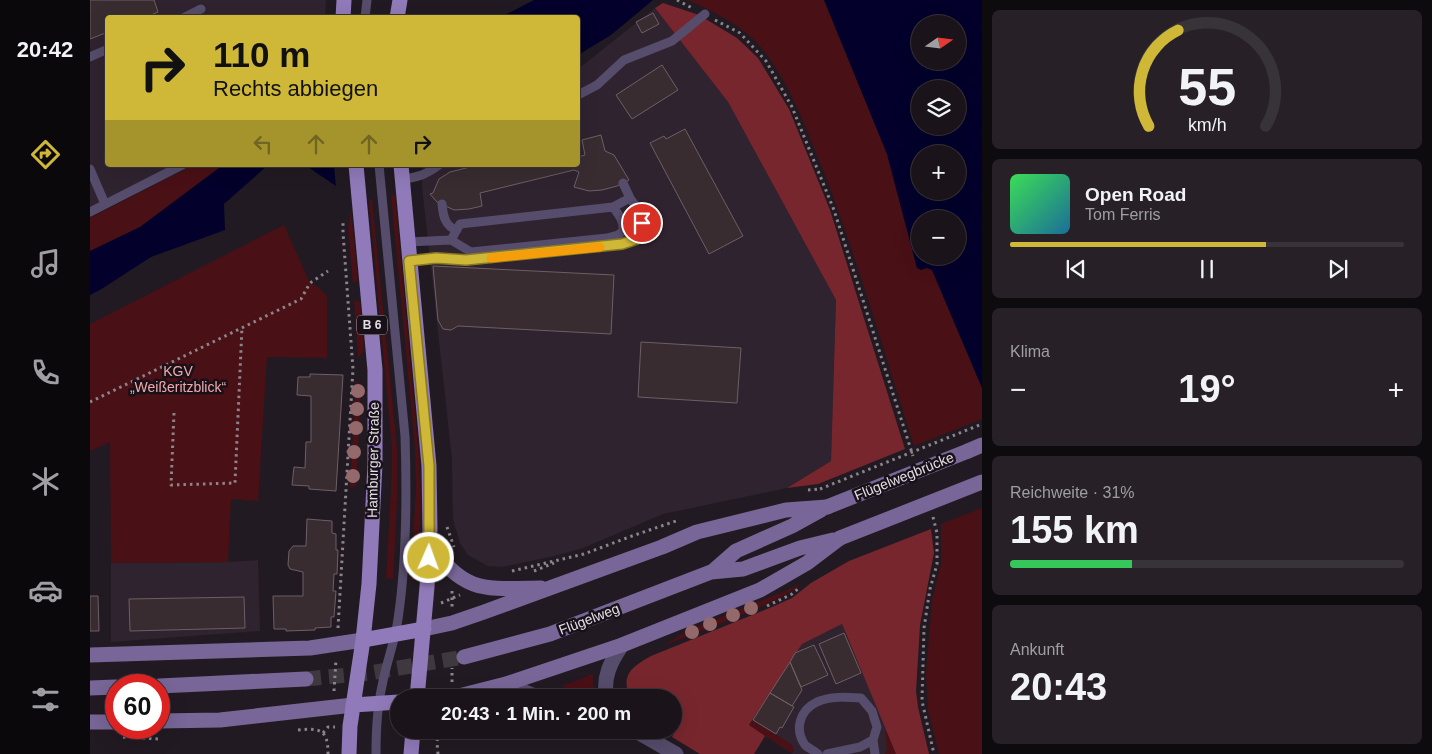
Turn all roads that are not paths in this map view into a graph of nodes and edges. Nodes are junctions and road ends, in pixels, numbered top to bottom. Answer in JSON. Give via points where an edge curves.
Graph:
{"nodes":[{"id":1,"x":344,"y":0,"type":"edge"},
{"id":2,"x":367,"y":0,"type":"edge"},
{"id":3,"x":400,"y":0,"type":"edge"},
{"id":4,"x":201,"y":9,"type":"dead end"},
{"id":5,"x":705,"y":14,"type":"road end"},
{"id":6,"x":189,"y":15,"type":"edge"},
{"id":7,"x":343,"y":15,"type":"edge"},
{"id":8,"x":365,"y":15,"type":"edge"},
{"id":9,"x":398,"y":15,"type":"edge"},
{"id":10,"x":105,"y":50,"type":"edge"},
{"id":11,"x":90,"y":57,"type":"edge"},
{"id":12,"x":580,"y":93,"type":"edge"},
{"id":13,"x":178,"y":167,"type":"edge"},
{"id":14,"x":356,"y":167,"type":"edge"},
{"id":15,"x":379,"y":167,"type":"edge"},
{"id":16,"x":436,"y":167,"type":"edge"},
{"id":17,"x":90,"y":169,"type":"edge"},
{"id":18,"x":402,"y":172,"type":"edge"},
{"id":19,"x":623,"y":183,"type":"dead end"},
{"id":20,"x":630,"y":198,"type":"junction"},
{"id":21,"x":105,"y":204,"type":"junction"},
{"id":22,"x":442,"y":204,"type":"dead end"},
{"id":23,"x":613,"y":207,"type":"junction"},
{"id":24,"x":90,"y":212,"type":"edge"},
{"id":25,"x":457,"y":230,"type":"junction"},
{"id":26,"x":451,"y":240,"type":"junction"},
{"id":27,"x":408,"y":242,"type":"junction"},
{"id":28,"x":409,"y":261,"type":"junction"},
{"id":29,"x":982,"y":445,"type":"edge"},
{"id":30,"x":982,"y":482,"type":"edge"},
{"id":31,"x":827,"y":507,"type":"junction"},
{"id":32,"x":840,"y":538,"type":"junction"},
{"id":33,"x":429,"y":543,"type":"junction"},
{"id":34,"x":711,"y":572,"type":"junction"},
{"id":35,"x":552,"y":588,"type":"junction"},
{"id":36,"x":424,"y":629,"type":"junction"},
{"id":37,"x":396,"y":634,"type":"junction"},
{"id":38,"x":363,"y":640,"type":"junction"},
{"id":39,"x":622,"y":645,"type":"junction"},
{"id":40,"x":90,"y":655,"type":"edge"},
{"id":41,"x":464,"y":658,"type":"tunnel mouth"},
{"id":42,"x":306,"y":679,"type":"tunnel mouth"},
{"id":43,"x":506,"y":684,"type":"junction"},
{"id":44,"x":170,"y":685,"type":"edge"},
{"id":45,"x":105,"y":687,"type":"edge"},
{"id":46,"x":90,"y":688,"type":"edge"},
{"id":47,"x":418,"y":689,"type":"edge"},
{"id":48,"x":486,"y":689,"type":"edge"},
{"id":49,"x":518,"y":689,"type":"edge"},
{"id":50,"x":606,"y":689,"type":"edge"},
{"id":51,"x":390,"y":702,"type":"edge"},
{"id":52,"x":380,"y":703,"type":"junction"},
{"id":53,"x":353,"y":705,"type":"junction"},
{"id":54,"x":170,"y":721,"type":"edge"},
{"id":55,"x":90,"y":722,"type":"edge"},
{"id":56,"x":105,"y":722,"type":"edge"},
{"id":57,"x":412,"y":739,"type":"edge"},
{"id":58,"x":650,"y":739,"type":"edge"},
{"id":59,"x":873,"y":740,"type":"junction"},
{"id":60,"x":348,"y":754,"type":"edge"},
{"id":61,"x":376,"y":754,"type":"edge"},
{"id":62,"x":411,"y":754,"type":"edge"},
{"id":63,"x":676,"y":754,"type":"edge"},
{"id":64,"x":818,"y":754,"type":"edge"},
{"id":65,"x":827,"y":754,"type":"edge"},
{"id":66,"x":875,"y":754,"type":"edge"}],
"edges":[{"from":1,"to":7,"type":"main road"},
{"from":2,"to":8,"type":"lane"},
{"from":3,"to":9,"type":"main road"},
{"from":4,"to":6,"type":"lane"},
{"from":5,"to":12,"type":"lane","via":[[672,41],[624,60],[597,85]]},
{"from":10,"to":11,"type":"lane"},
{"from":13,"to":21,"type":"lane"},
{"from":14,"to":38,"type":"main road","name":"Hamburger Straße","number":"B 6","via":[[375,370],[375,464]]},
{"from":15,"to":37,"type":"lane","via":[[405,436],[405,524]]},
{"from":16,"to":18,"type":"lane","via":[[417,178]]},
{"from":17,"to":21,"type":"lane"},
{"from":18,"to":27,"type":"main road"},
{"from":19,"to":20,"type":"lane"},
{"from":20,"to":23,"type":"lane"},
{"from":20,"to":28,"type":"lane","via":[[640,212],[642,223],[637,239],[622,244],[466,260],[436,258]]},
{"from":21,"to":24,"type":"lane"},
{"from":22,"to":25,"type":"lane","via":[[445,220]]},
{"from":23,"to":25,"type":"lane","via":[[460,224]]},
{"from":23,"to":26,"type":"lane","via":[[624,224],[623,231],[607,238],[470,252]]},
{"from":25,"to":26,"type":"lane"},
{"from":26,"to":27,"type":"lane"},
{"from":27,"to":28,"type":"main road"},
{"from":28,"to":33,"type":"main road","via":[[429,466]]},
{"from":29,"to":31,"type":"main road","name":"Flügelwegbrücke","bridge":true},
{"from":30,"to":32,"type":"main road","bridge":true},
{"from":31,"to":34,"type":"main road","name":"Flügelweg","via":[[736,551]]},
{"from":31,"to":35,"type":"main road","via":[[786,510],[697,532]]},
{"from":32,"to":34,"type":"main road","name":"Flügelweg","via":[[800,548],[744,569]]},
{"from":32,"to":39,"type":"main road","via":[[807,563],[760,590]]},
{"from":33,"to":35,"type":"main road","via":[[446,565],[467,582],[493,589]]},
{"from":33,"to":36,"type":"main road"},
{"from":34,"to":41,"type":"main road","name":"Flügelweg","via":[[550,634]]},
{"from":35,"to":36,"type":"main road","via":[[464,619]]},
{"from":36,"to":37,"type":"main road"},
{"from":36,"to":47,"type":"main road"},
{"from":37,"to":38,"type":"main road"},
{"from":37,"to":52,"type":"lane"},
{"from":38,"to":40,"type":"main road","via":[[310,648]]},
{"from":38,"to":53,"type":"main road","name":"Hamburger Straße","number":"B 6"},
{"from":39,"to":43,"type":"main road"},
{"from":39,"to":50,"type":"street","via":[[606,674]]},
{"from":42,"to":44,"type":"main road"},
{"from":43,"to":48,"type":"main road"},
{"from":43,"to":49,"type":"street"},
{"from":45,"to":46,"type":"main road"},
{"from":51,"to":52,"type":"main road"},
{"from":52,"to":53,"type":"main road"},
{"from":52,"to":61,"type":"lane"},
{"from":53,"to":54,"type":"main road","via":[[220,720]]},
{"from":53,"to":60,"type":"main road","name":"Hamburger Straße","number":"B 6"},
{"from":55,"to":56,"type":"main road"},
{"from":57,"to":62,"type":"main road"},
{"from":58,"to":63,"type":"street"},
{"from":59,"to":64,"type":"lane","via":[[876,727],[872,711],[861,698],[842,696],[816,702],[802,714],[798,728],[806,745]]},
{"from":59,"to":65,"type":"lane","via":[[860,747]]},
{"from":59,"to":66,"type":"lane"}]}
